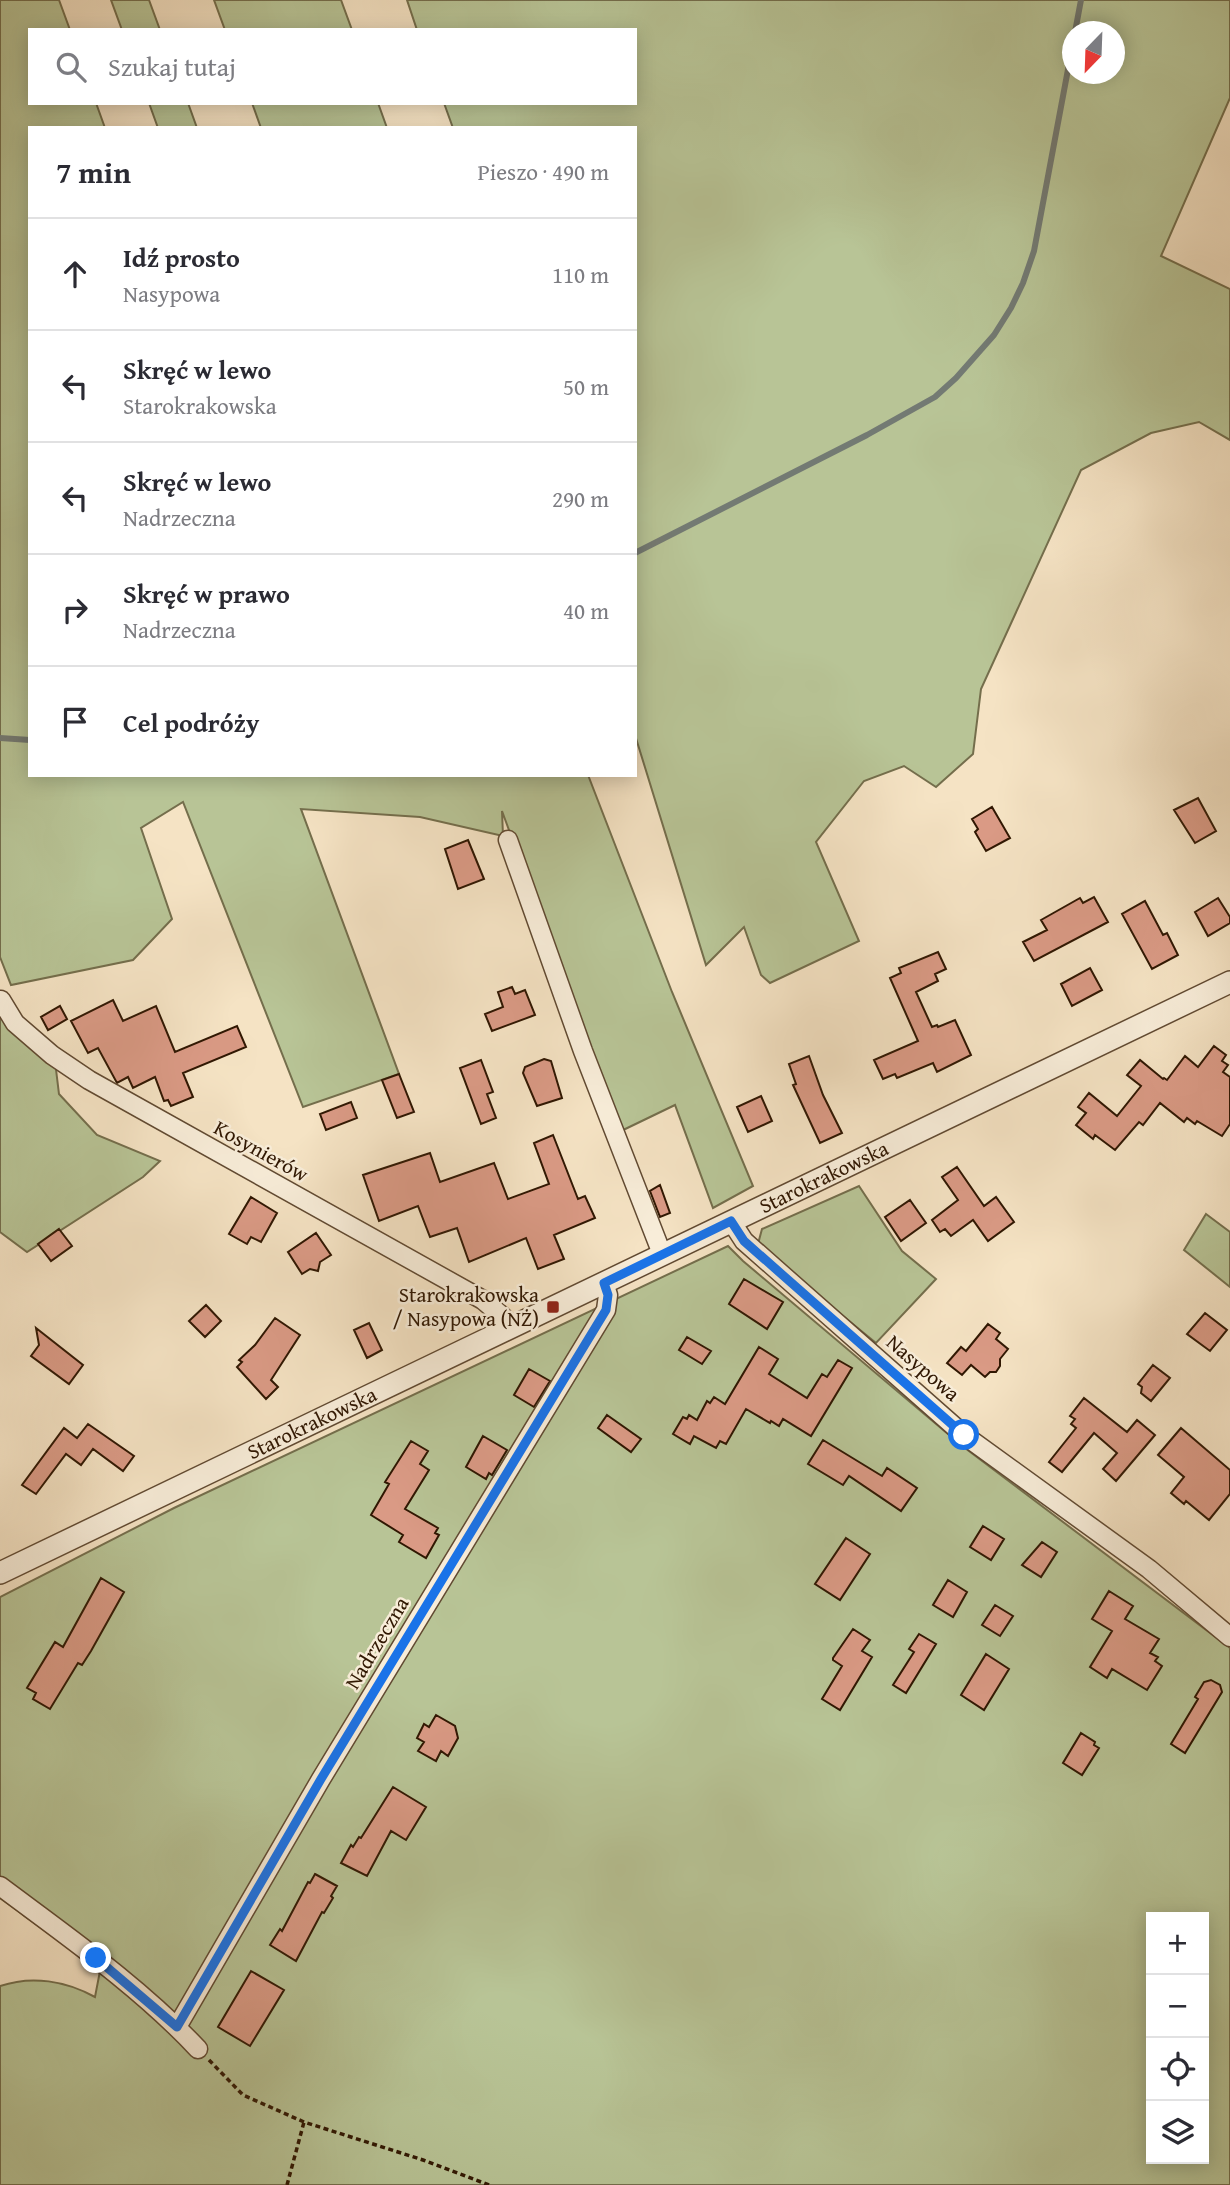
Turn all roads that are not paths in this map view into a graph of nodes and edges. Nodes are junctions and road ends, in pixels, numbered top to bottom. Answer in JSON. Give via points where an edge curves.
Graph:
{"nodes":[{"id":1,"x":508,"y":840,"type":"dead end"},
{"id":2,"x":1230,"y":982,"type":"edge"},
{"id":3,"x":1,"y":1000,"type":"edge"},
{"id":4,"x":731,"y":1221,"type":"junction"},
{"id":5,"x":662,"y":1254,"type":"junction"},
{"id":6,"x":604,"y":1283,"type":"junction"},
{"id":7,"x":511,"y":1327,"type":"junction"},
{"id":8,"x":0,"y":1573,"type":"edge"},
{"id":9,"x":1230,"y":1637,"type":"edge"},
{"id":10,"x":0,"y":1886,"type":"edge"},
{"id":11,"x":177,"y":2027,"type":"junction"},
{"id":12,"x":198,"y":2049,"type":"road end"}],
"edges":[{"from":1,"to":5,"type":"street"},
{"from":2,"to":4,"type":"street","name":"Starokrakowska"},
{"from":3,"to":7,"type":"street","name":"Kosynierów","via":[[15,1023],[89,1080],[483,1300]]},
{"from":4,"to":5,"type":"street","name":"Starokrakowska"},
{"from":4,"to":9,"type":"street","name":"Nasypowa","via":[[744,1241],[964,1435],[1149,1569]]},
{"from":5,"to":6,"type":"street","name":"Starokrakowska"},
{"from":6,"to":7,"type":"street","name":"Starokrakowska"},
{"from":6,"to":11,"type":"street","name":"Nadrzeczna","via":[[606,1310],[321,1779]]},
{"from":7,"to":8,"type":"street","name":"Starokrakowska"},
{"from":10,"to":11,"type":"street"},
{"from":11,"to":12,"type":"street"}]}
